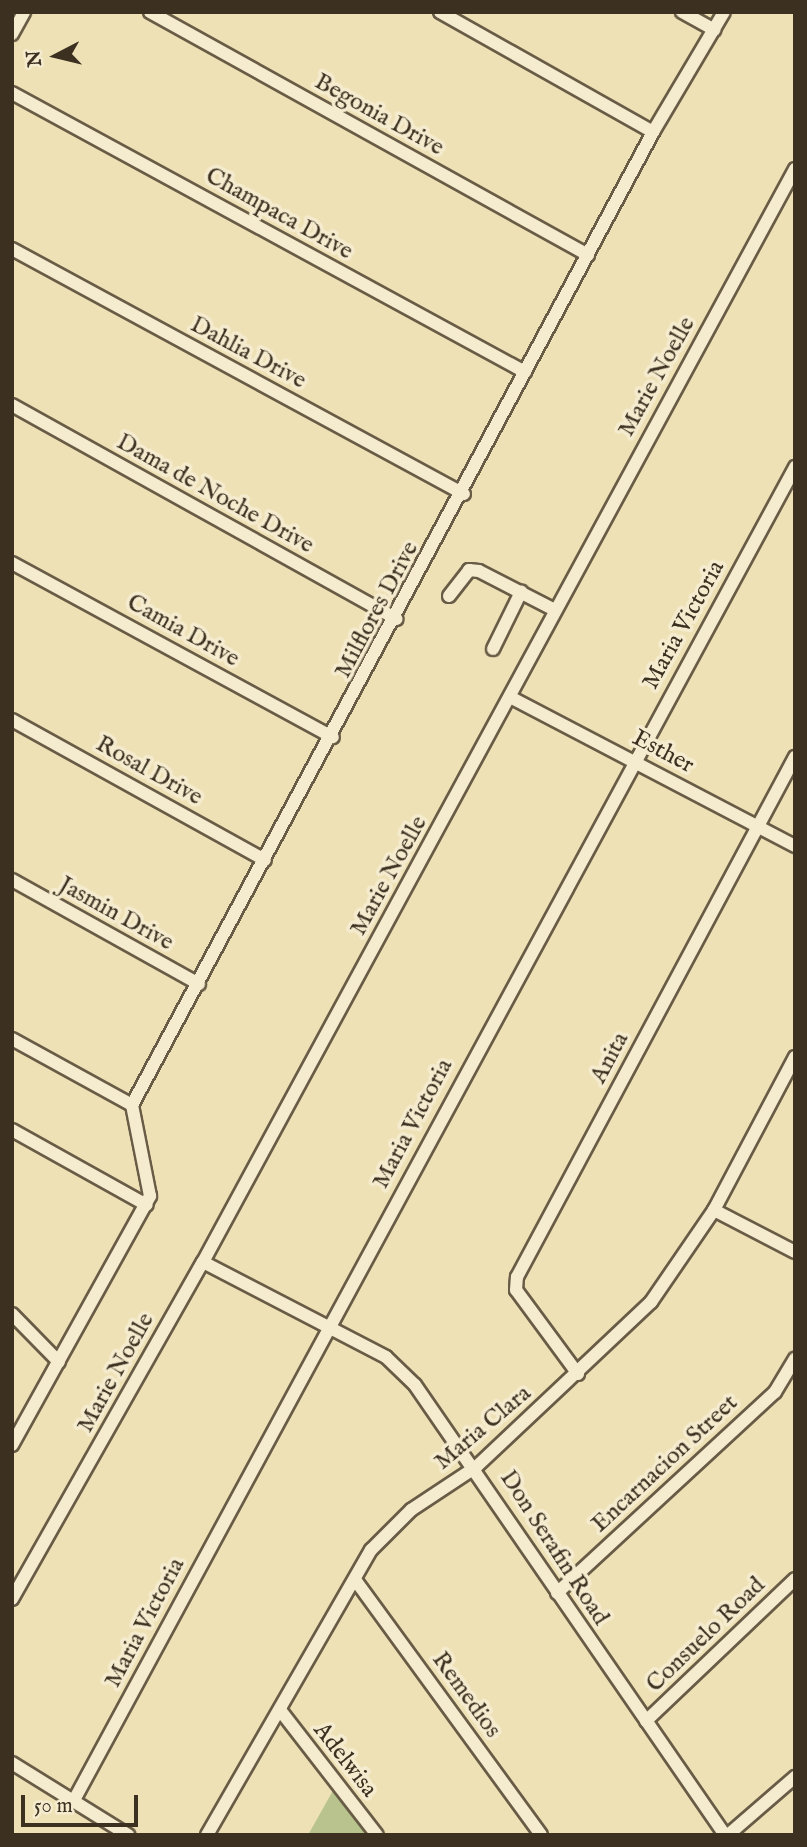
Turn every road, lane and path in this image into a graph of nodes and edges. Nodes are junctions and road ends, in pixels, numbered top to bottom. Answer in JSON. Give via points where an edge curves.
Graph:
{"nodes":[{"id":1,"x":24,"y":12,"type":"edge"},
{"id":2,"x":150,"y":12,"type":"edge"},
{"id":3,"x":440,"y":12,"type":"edge"},
{"id":4,"x":682,"y":12,"type":"edge"},
{"id":5,"x":724,"y":12,"type":"edge"},
{"id":6,"x":714,"y":30,"type":"junction"},
{"id":7,"x":12,"y":34,"type":"edge"},
{"id":8,"x":12,"y":93,"type":"edge"},
{"id":9,"x":653,"y":132,"type":"junction"},
{"id":10,"x":793,"y":176,"type":"edge"},
{"id":11,"x":12,"y":249,"type":"edge"},
{"id":12,"x":588,"y":255,"type":"junction"},
{"id":13,"x":525,"y":372,"type":"junction"},
{"id":14,"x":12,"y":405,"type":"edge"},
{"id":15,"x":795,"y":467,"type":"edge"},
{"id":16,"x":464,"y":494,"type":"junction"},
{"id":17,"x":12,"y":563,"type":"edge"},
{"id":18,"x":521,"y":592,"type":"junction"},
{"id":19,"x":449,"y":596,"type":"dead end"},
{"id":20,"x":555,"y":610,"type":"junction"},
{"id":21,"x":397,"y":619,"type":"junction"},
{"id":22,"x":493,"y":649,"type":"dead end"},
{"id":23,"x":510,"y":697,"type":"junction"},
{"id":24,"x":12,"y":720,"type":"edge"},
{"id":25,"x":333,"y":737,"type":"junction"},
{"id":26,"x":795,"y":757,"type":"edge"},
{"id":27,"x":633,"y":760,"type":"junction"},
{"id":28,"x":756,"y":827,"type":"junction"},
{"id":29,"x":795,"y":846,"type":"edge"},
{"id":30,"x":265,"y":860,"type":"junction"},
{"id":31,"x":12,"y":880,"type":"edge"},
{"id":32,"x":199,"y":984,"type":"junction"},
{"id":33,"x":12,"y":1039,"type":"edge"},
{"id":34,"x":795,"y":1057,"type":"edge"},
{"id":35,"x":132,"y":1105,"type":"junction"},
{"id":36,"x":12,"y":1130,"type":"edge"},
{"id":37,"x":147,"y":1205,"type":"junction"},
{"id":38,"x":714,"y":1210,"type":"junction"},
{"id":39,"x":795,"y":1252,"type":"edge"},
{"id":40,"x":203,"y":1262,"type":"junction"},
{"id":41,"x":12,"y":1314,"type":"edge"},
{"id":42,"x":328,"y":1326,"type":"junction"},
{"id":43,"x":795,"y":1359,"type":"edge"},
{"id":44,"x":59,"y":1362,"type":"junction"},
{"id":45,"x":578,"y":1374,"type":"junction"},
{"id":46,"x":12,"y":1445,"type":"edge"},
{"id":47,"x":476,"y":1467,"type":"junction"},
{"id":48,"x":795,"y":1579,"type":"edge"},
{"id":49,"x":356,"y":1581,"type":"junction"},
{"id":50,"x":556,"y":1593,"type":"junction"},
{"id":51,"x":12,"y":1600,"type":"edge"},
{"id":52,"x":281,"y":1710,"type":"junction"},
{"id":53,"x":646,"y":1721,"type":"junction"},
{"id":54,"x":12,"y":1762,"type":"edge"},
{"id":55,"x":795,"y":1777,"type":"edge"},
{"id":56,"x":73,"y":1802,"type":"junction"},
{"id":57,"x":128,"y":1835,"type":"edge"},
{"id":58,"x":207,"y":1835,"type":"edge"},
{"id":59,"x":377,"y":1835,"type":"edge"},
{"id":60,"x":541,"y":1835,"type":"edge"},
{"id":61,"x":727,"y":1835,"type":"edge"}],
"edges":[{"from":1,"to":7,"type":"street"},
{"from":2,"to":12,"type":"street","name":"Begonia Drive"},
{"from":3,"to":9,"type":"street"},
{"from":4,"to":6,"type":"street"},
{"from":5,"to":6,"type":"street","name":"Milflores Drive"},
{"from":6,"to":9,"type":"street","name":"Milflores Drive"},
{"from":8,"to":13,"type":"street","name":"Champaca Drive"},
{"from":9,"to":12,"type":"street","name":"Milflores Drive"},
{"from":10,"to":20,"type":"street","name":"Marie Noelle"},
{"from":11,"to":16,"type":"street","name":"Dahlia Drive"},
{"from":12,"to":13,"type":"street","name":"Milflores Drive"},
{"from":13,"to":16,"type":"street","name":"Milflores Drive"},
{"from":14,"to":21,"type":"street","name":"Dama de Noche Drive"},
{"from":15,"to":27,"type":"street","name":"Maria Victoria"},
{"from":16,"to":21,"type":"street","name":"Milflores Drive"},
{"from":17,"to":25,"type":"street","name":"Camia Drive"},
{"from":18,"to":19,"type":"street","via":[[469,570]]},
{"from":18,"to":20,"type":"street"},
{"from":18,"to":22,"type":"street"},
{"from":20,"to":23,"type":"street","name":"Marie Noelle"},
{"from":21,"to":25,"type":"street","name":"Milflores Drive"},
{"from":23,"to":27,"type":"street","name":"Esther"},
{"from":23,"to":40,"type":"street","name":"Marie Noelle"},
{"from":24,"to":30,"type":"street","name":"Rosal Drive"},
{"from":25,"to":30,"type":"street","name":"Milflores Drive"},
{"from":26,"to":28,"type":"street","name":"Anita"},
{"from":27,"to":28,"type":"street","name":"Esther"},
{"from":27,"to":42,"type":"street","name":"Maria Victoria"},
{"from":28,"to":29,"type":"street","name":"Esther"},
{"from":28,"to":45,"type":"street","name":"Anita","via":[[517,1277],[516,1290]]},
{"from":30,"to":32,"type":"street","name":"Milflores Drive"},
{"from":31,"to":32,"type":"street","name":"Jasmin Drive"},
{"from":32,"to":35,"type":"street","name":"Milflores Drive"},
{"from":33,"to":35,"type":"street"},
{"from":34,"to":38,"type":"street","name":"Maria Clara"},
{"from":35,"to":37,"type":"street","via":[[151,1177]]},
{"from":36,"to":37,"type":"street"},
{"from":37,"to":44,"type":"street"},
{"from":38,"to":39,"type":"street"},
{"from":38,"to":45,"type":"street","name":"Maria Clara","via":[[659,1292]]},
{"from":40,"to":42,"type":"street","name":"Don Serafin Road"},
{"from":40,"to":51,"type":"street","name":"Marie Noelle"},
{"from":41,"to":44,"type":"street"},
{"from":42,"to":47,"type":"street","name":"Don Serafin Road","via":[[386,1357],[415,1385]]},
{"from":42,"to":56,"type":"street","name":"Maria Victoria"},
{"from":43,"to":50,"type":"street","name":"Encarnacion Street","via":[[775,1392]]},
{"from":44,"to":46,"type":"street"},
{"from":45,"to":47,"type":"street","name":"Maria Clara"},
{"from":47,"to":49,"type":"street","name":"Maria Clara","via":[[387,1530]]},
{"from":47,"to":50,"type":"street","name":"Don Serafin Road"},
{"from":48,"to":53,"type":"street","name":"Consuelo Road"},
{"from":49,"to":52,"type":"street","name":"Maria Clara"},
{"from":49,"to":60,"type":"street","name":"Remedios"},
{"from":50,"to":53,"type":"street","name":"Don Serafin Road"},
{"from":52,"to":58,"type":"street","name":"Maria Clara"},
{"from":52,"to":59,"type":"street","name":"Adelwisa"},
{"from":53,"to":61,"type":"street","name":"Don Serafin Road"},
{"from":54,"to":56,"type":"street"},
{"from":55,"to":61,"type":"street"},
{"from":56,"to":57,"type":"street"}]}
